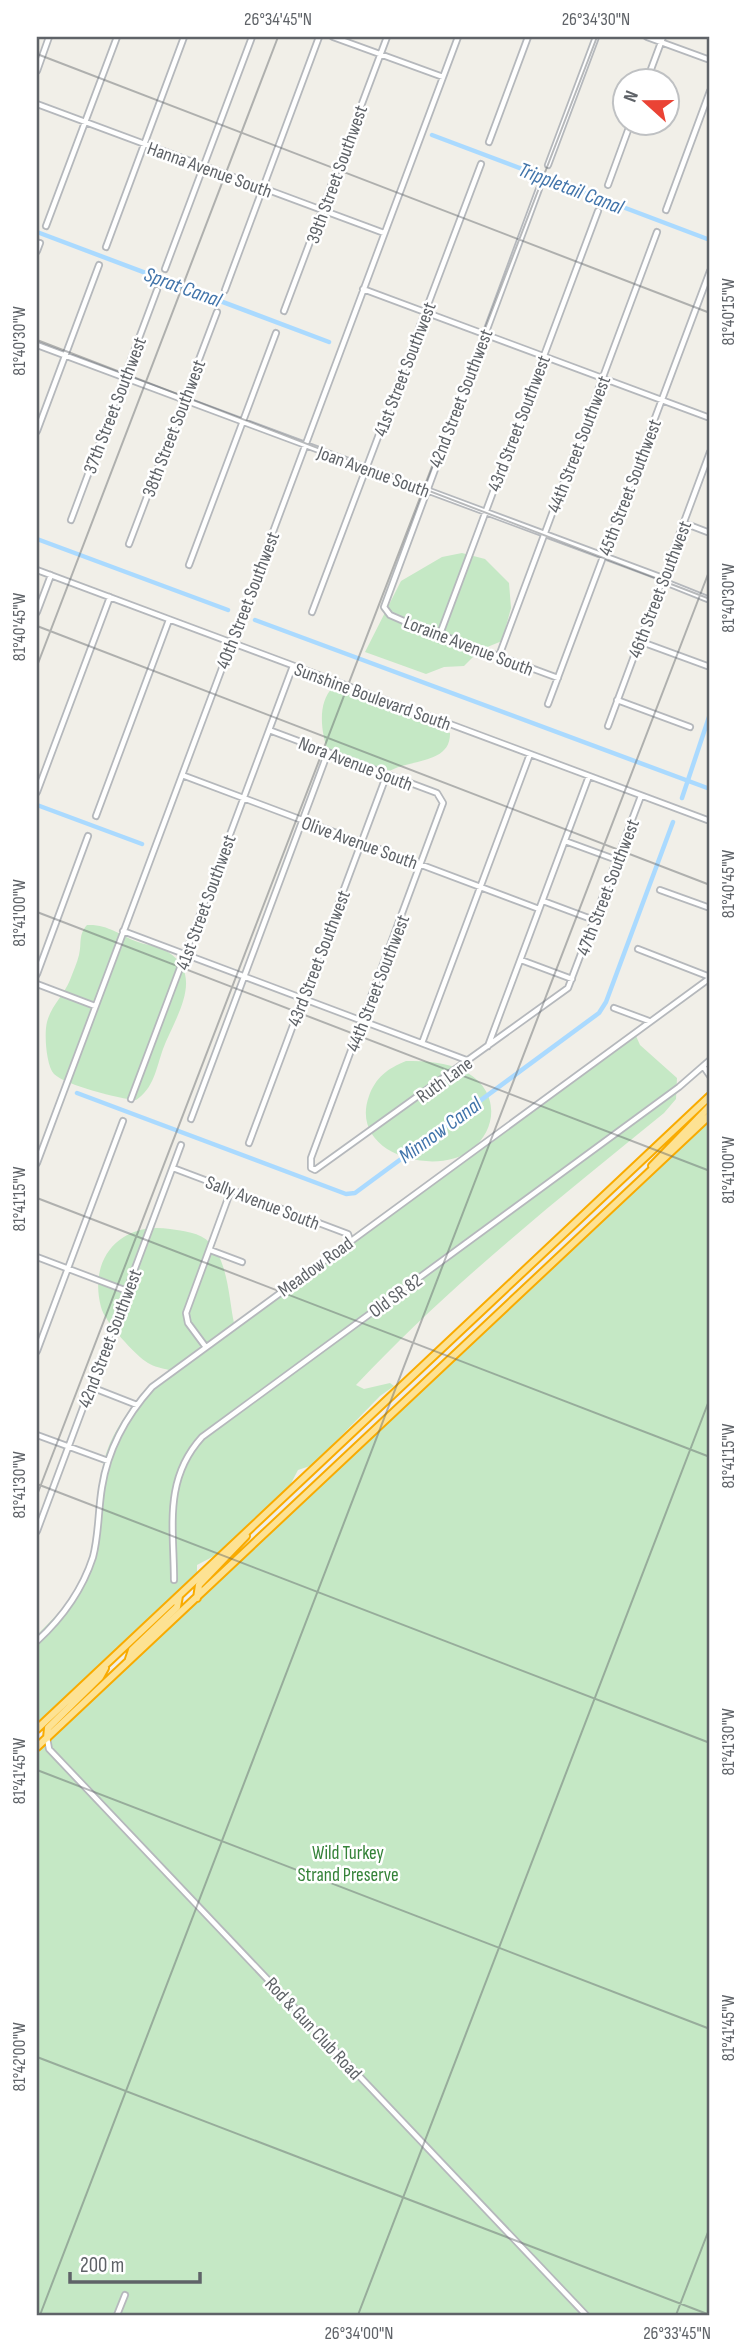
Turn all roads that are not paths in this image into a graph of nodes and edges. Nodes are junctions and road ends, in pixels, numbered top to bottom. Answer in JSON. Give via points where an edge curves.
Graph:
{"nodes":[{"id":1,"x":50,"y":37,"type":"edge"},
{"id":2,"x":117,"y":37,"type":"edge"},
{"id":3,"x":184,"y":37,"type":"edge"},
{"id":4,"x":252,"y":37,"type":"edge"},
{"id":5,"x":319,"y":37,"type":"edge"},
{"id":6,"x":333,"y":37,"type":"edge"},
{"id":7,"x":387,"y":37,"type":"edge"},
{"id":8,"x":458,"y":37,"type":"edge"},
{"id":9,"x":528,"y":37,"type":"edge"},
{"id":10,"x":596,"y":37,"type":"edge"},
{"id":11,"x":647,"y":37,"type":"edge"},
{"id":12,"x":662,"y":39,"type":"edge"},
{"id":13,"x":380,"y":54,"type":"junction"},
{"id":14,"x":710,"y":60,"type":"edge"},
{"id":15,"x":652,"y":66,"type":"edge"},
{"id":16,"x":37,"y":71,"type":"edge"},
{"id":17,"x":443,"y":77,"type":"junction"},
{"id":18,"x":710,"y":91,"type":"edge"},
{"id":19,"x":37,"y":104,"type":"edge"},
{"id":20,"x":85,"y":122,"type":"junction"},
{"id":21,"x":626,"y":136,"type":"edge"},
{"id":22,"x":489,"y":142,"type":"dead end"},
{"id":23,"x":145,"y":144,"type":"junction"},
{"id":24,"x":481,"y":164,"type":"dead end"},
{"id":25,"x":548,"y":164,"type":"dead end"},
{"id":26,"x":204,"y":166,"type":"junction"},
{"id":27,"x":608,"y":185,"type":"dead end"},
{"id":28,"x":263,"y":188,"type":"junction"},
{"id":29,"x":538,"y":189,"type":"dead end"},
{"id":30,"x":322,"y":210,"type":"junction"},
{"id":31,"x":666,"y":210,"type":"dead end"},
{"id":32,"x":598,"y":211,"type":"dead end"},
{"id":33,"x":46,"y":226,"type":"dead end"},
{"id":34,"x":384,"y":233,"type":"junction"},
{"id":35,"x":657,"y":233,"type":"dead end"},
{"id":36,"x":40,"y":243,"type":"dead end"},
{"id":37,"x":106,"y":247,"type":"dead end"},
{"id":38,"x":37,"y":251,"type":"edge"},
{"id":39,"x":99,"y":265,"type":"dead end"},
{"id":40,"x":165,"y":269,"type":"dead end"},
{"id":41,"x":710,"y":271,"type":"edge"},
{"id":42,"x":363,"y":289,"type":"junction"},
{"id":43,"x":157,"y":290,"type":"dead end"},
{"id":44,"x":225,"y":290,"type":"dead end"},
{"id":45,"x":284,"y":311,"type":"dead end"},
{"id":46,"x":217,"y":312,"type":"dead end"},
{"id":47,"x":425,"y":312,"type":"junction"},
{"id":48,"x":276,"y":333,"type":"dead end"},
{"id":49,"x":484,"y":334,"type":"junction"},
{"id":50,"x":37,"y":345,"type":"edge"},
{"id":51,"x":65,"y":355,"type":"junction"},
{"id":52,"x":544,"y":356,"type":"junction"},
{"id":53,"x":125,"y":377,"type":"junction"},
{"id":54,"x":603,"y":378,"type":"junction"},
{"id":55,"x":184,"y":399,"type":"junction"},
{"id":56,"x":662,"y":400,"type":"junction"},
{"id":57,"x":710,"y":418,"type":"edge"},
{"id":58,"x":243,"y":421,"type":"junction"},
{"id":59,"x":37,"y":431,"type":"edge"},
{"id":60,"x":305,"y":445,"type":"junction"},
{"id":61,"x":710,"y":452,"type":"edge"},
{"id":62,"x":708,"y":464,"type":"edge"},
{"id":63,"x":367,"y":468,"type":"junction"},
{"id":64,"x":426,"y":490,"type":"junction"},
{"id":65,"x":485,"y":512,"type":"junction"},
{"id":66,"x":71,"y":520,"type":"dead end"},
{"id":67,"x":684,"y":523,"type":"junction"},
{"id":68,"x":710,"y":533,"type":"edge"},
{"id":69,"x":544,"y":534,"type":"junction"},
{"id":70,"x":130,"y":544,"type":"dead end"},
{"id":71,"x":604,"y":556,"type":"junction"},
{"id":72,"x":189,"y":565,"type":"dead end"},
{"id":73,"x":37,"y":570,"type":"edge"},
{"id":74,"x":51,"y":575,"type":"junction"},
{"id":75,"x":663,"y":578,"type":"junction"},
{"id":76,"x":110,"y":597,"type":"junction"},
{"id":77,"x":710,"y":600,"type":"edge"},
{"id":78,"x":384,"y":607,"type":"joint"},
{"id":79,"x":37,"y":612,"type":"edge"},
{"id":80,"x":312,"y":612,"type":"dead end"},
{"id":81,"x":169,"y":619,"type":"junction"},
{"id":82,"x":440,"y":634,"type":"junction"},
{"id":83,"x":639,"y":641,"type":"junction"},
{"id":84,"x":231,"y":643,"type":"junction"},
{"id":85,"x":499,"y":656,"type":"junction"},
{"id":86,"x":293,"y":666,"type":"junction"},
{"id":87,"x":710,"y":667,"type":"edge"},
{"id":88,"x":558,"y":678,"type":"junction"},
{"id":89,"x":617,"y":700,"type":"junction"},
{"id":90,"x":548,"y":704,"type":"dead end"},
{"id":91,"x":608,"y":726,"type":"dead end"},
{"id":92,"x":690,"y":727,"type":"dead end"},
{"id":93,"x":269,"y":730,"type":"junction"},
{"id":94,"x":328,"y":752,"type":"junction"},
{"id":95,"x":530,"y":754,"type":"junction"},
{"id":96,"x":387,"y":774,"type":"junction"},
{"id":97,"x":182,"y":775,"type":"junction"},
{"id":98,"x":589,"y":776,"type":"junction"},
{"id":99,"x":37,"y":792,"type":"edge"},
{"id":100,"x":641,"y":796,"type":"junction"},
{"id":101,"x":243,"y":798,"type":"junction"},
{"id":102,"x":443,"y":798,"type":"joint"},
{"id":103,"x":96,"y":816,"type":"dead end"},
{"id":104,"x":302,"y":820,"type":"junction"},
{"id":105,"x":710,"y":821,"type":"edge"},
{"id":106,"x":88,"y":836,"type":"dead end"},
{"id":107,"x":565,"y":841,"type":"junction"},
{"id":108,"x":362,"y":842,"type":"junction"},
{"id":109,"x":617,"y":860,"type":"junction"},
{"id":110,"x":421,"y":864,"type":"junction"},
{"id":111,"x":480,"y":887,"type":"junction"},
{"id":112,"x":660,"y":890,"type":"dead end"},
{"id":113,"x":542,"y":901,"type":"junction"},
{"id":114,"x":710,"y":908,"type":"edge"},
{"id":115,"x":539,"y":909,"type":"junction"},
{"id":116,"x":594,"y":920,"type":"junction"},
{"id":117,"x":123,"y":931,"type":"junction"},
{"id":118,"x":638,"y":949,"type":"dead end"},
{"id":119,"x":185,"y":954,"type":"junction"},
{"id":120,"x":521,"y":960,"type":"junction"},
{"id":121,"x":37,"y":974,"type":"edge"},
{"id":122,"x":244,"y":976,"type":"junction"},
{"id":123,"x":710,"y":977,"type":"edge"},
{"id":124,"x":572,"y":979,"type":"junction"},
{"id":125,"x":37,"y":984,"type":"edge"},
{"id":126,"x":303,"y":998,"type":"junction"},
{"id":127,"x":95,"y":1006,"type":"junction"},
{"id":128,"x":614,"y":1008,"type":"dead end"},
{"id":129,"x":362,"y":1021,"type":"junction"},
{"id":130,"x":650,"y":1021,"type":"junction"},
{"id":131,"x":422,"y":1042,"type":"junction"},
{"id":132,"x":488,"y":1047,"type":"junction"},
{"id":133,"x":710,"y":1060,"type":"edge"},
{"id":134,"x":469,"y":1061,"type":"junction"},
{"id":135,"x":703,"y":1066,"type":"junction"},
{"id":136,"x":710,"y":1076,"type":"edge"},
{"id":137,"x":710,"y":1096,"type":"edge"},
{"id":138,"x":131,"y":1099,"type":"dead end"},
{"id":139,"x":710,"y":1107,"type":"edge"},
{"id":140,"x":710,"y":1115,"type":"edge"},
{"id":141,"x":191,"y":1119,"type":"dead end"},
{"id":142,"x":122,"y":1121,"type":"dead end"},
{"id":143,"x":249,"y":1143,"type":"dead end"},
{"id":144,"x":181,"y":1145,"type":"dead end"},
{"id":145,"x":37,"y":1163,"type":"edge"},
{"id":146,"x":173,"y":1168,"type":"junction"},
{"id":147,"x":311,"y":1168,"type":"joint"},
{"id":148,"x":649,"y":1171,"type":"junction"},
{"id":149,"x":231,"y":1190,"type":"junction"},
{"id":150,"x":350,"y":1240,"type":"junction"},
{"id":151,"x":210,"y":1250,"type":"junction"},
{"id":152,"x":37,"y":1257,"type":"edge"},
{"id":153,"x":242,"y":1262,"type":"dead end"},
{"id":154,"x":67,"y":1268,"type":"junction"},
{"id":155,"x":127,"y":1291,"type":"junction"},
{"id":156,"x":205,"y":1346,"type":"junction"},
{"id":157,"x":37,"y":1351,"type":"edge"},
{"id":158,"x":91,"y":1387,"type":"junction"},
{"id":159,"x":137,"y":1405,"type":"junction"},
{"id":160,"x":37,"y":1435,"type":"edge"},
{"id":161,"x":68,"y":1447,"type":"junction"},
{"id":162,"x":108,"y":1461,"type":"junction"},
{"id":163,"x":253,"y":1526,"type":"junction"},
{"id":164,"x":37,"y":1531,"type":"edge"},
{"id":165,"x":174,"y":1580,"type":"dead end"},
{"id":166,"x":179,"y":1596,"type":"junction"},
{"id":167,"x":197,"y":1598,"type":"junction"},
{"id":168,"x":37,"y":1642,"type":"edge"},
{"id":169,"x":110,"y":1660,"type":"junction"},
{"id":170,"x":129,"y":1661,"type":"junction"},
{"id":171,"x":37,"y":1729,"type":"edge"},
{"id":172,"x":47,"y":1738,"type":"junction"},
{"id":173,"x":37,"y":1747,"type":"edge"},
{"id":174,"x":125,"y":2295,"type":"dead end"},
{"id":175,"x":117,"y":2315,"type":"edge"},
{"id":176,"x":586,"y":2315,"type":"edge"}],
"edges":[{"from":1,"to":16,"type":"street"},
{"from":2,"to":20,"type":"street"},
{"from":3,"to":23,"type":"street"},
{"from":4,"to":26,"type":"street"},
{"from":5,"to":28,"type":"street"},
{"from":6,"to":13,"type":"street"},
{"from":7,"to":13,"type":"street","name":"39th Street Southwest"},
{"from":8,"to":17,"type":"street","name":"40th Street Southwest"},
{"from":9,"to":22,"type":"street"},
{"from":10,"to":25,"type":"street"},
{"from":11,"to":12,"type":"street"},
{"from":12,"to":14,"type":"street"},
{"from":12,"to":15,"type":"street"},
{"from":13,"to":17,"type":"street"},
{"from":13,"to":30,"type":"street","name":"39th Street Southwest"},
{"from":17,"to":34,"type":"street","name":"40th Street Southwest"},
{"from":18,"to":31,"type":"street"},
{"from":19,"to":20,"type":"street","name":"Hanna Avenue South"},
{"from":20,"to":23,"type":"street","name":"Hanna Avenue South"},
{"from":20,"to":33,"type":"street"},
{"from":21,"to":27,"type":"street"},
{"from":23,"to":26,"type":"street","name":"Hanna Avenue South"},
{"from":23,"to":37,"type":"street"},
{"from":24,"to":47,"type":"street","name":"41st Street Southwest"},
{"from":26,"to":28,"type":"street","name":"Hanna Avenue South"},
{"from":26,"to":40,"type":"street"},
{"from":28,"to":30,"type":"street","name":"Hanna Avenue South"},
{"from":28,"to":44,"type":"street"},
{"from":29,"to":49,"type":"street","name":"42nd Street Southwest"},
{"from":30,"to":34,"type":"street","name":"Hanna Avenue South"},
{"from":30,"to":45,"type":"street","name":"39th Street Southwest"},
{"from":32,"to":52,"type":"street","name":"43rd Street Southwest"},
{"from":34,"to":42,"type":"street","name":"40th Street Southwest"},
{"from":35,"to":54,"type":"street","name":"44th Street Southwest"},
{"from":36,"to":38,"type":"street"},
{"from":39,"to":51,"type":"street"},
{"from":41,"to":56,"type":"street","name":"45th Street Southwest"},
{"from":42,"to":47,"type":"street"},
{"from":42,"to":60,"type":"street","name":"40th Street Southwest"},
{"from":43,"to":53,"type":"street","name":"37th Street Southwest"},
{"from":46,"to":55,"type":"street","name":"38th Street Southwest"},
{"from":47,"to":49,"type":"street"},
{"from":47,"to":63,"type":"street","name":"41st Street Southwest"},
{"from":48,"to":58,"type":"street"},
{"from":49,"to":52,"type":"street"},
{"from":49,"to":64,"type":"street","name":"42nd Street Southwest"},
{"from":50,"to":51,"type":"street","name":"Joan Avenue South"},
{"from":51,"to":53,"type":"street","name":"Joan Avenue South"},
{"from":51,"to":59,"type":"street"},
{"from":52,"to":54,"type":"street"},
{"from":52,"to":65,"type":"street","name":"43rd Street Southwest"},
{"from":53,"to":55,"type":"street","name":"Joan Avenue South"},
{"from":53,"to":66,"type":"street","name":"37th Street Southwest"},
{"from":54,"to":56,"type":"street"},
{"from":54,"to":69,"type":"street","name":"44th Street Southwest"},
{"from":55,"to":58,"type":"street","name":"Joan Avenue South"},
{"from":55,"to":70,"type":"street","name":"38th Street Southwest"},
{"from":56,"to":57,"type":"street"},
{"from":56,"to":71,"type":"street","name":"45th Street Southwest"},
{"from":58,"to":60,"type":"street","name":"Joan Avenue South"},
{"from":58,"to":72,"type":"street"},
{"from":60,"to":63,"type":"street","name":"Joan Avenue South"},
{"from":60,"to":84,"type":"street","name":"40th Street Southwest"},
{"from":61,"to":62,"type":"street","name":"46th Street Southwest"},
{"from":62,"to":67,"type":"street","name":"46th Street Southwest"},
{"from":63,"to":64,"type":"street","name":"Joan Avenue South"},
{"from":63,"to":80,"type":"street","name":"41st Street Southwest"},
{"from":64,"to":65,"type":"street","name":"Joan Avenue South"},
{"from":64,"to":78,"type":"street","name":"42nd Street Southwest"},
{"from":65,"to":69,"type":"street","name":"Joan Avenue South"},
{"from":65,"to":82,"type":"street","name":"43rd Street Southwest"},
{"from":67,"to":68,"type":"street"},
{"from":67,"to":75,"type":"street","name":"46th Street Southwest"},
{"from":69,"to":71,"type":"street","name":"Joan Avenue South"},
{"from":69,"to":85,"type":"street","name":"44th Street Southwest"},
{"from":71,"to":75,"type":"street","name":"Joan Avenue South"},
{"from":71,"to":88,"type":"street","name":"45th Street Southwest"},
{"from":73,"to":74,"type":"street","name":"Sunshine Boulevard South"},
{"from":74,"to":76,"type":"street","name":"Sunshine Boulevard South"},
{"from":74,"to":79,"type":"street"},
{"from":75,"to":77,"type":"street","name":"Joan Avenue South"},
{"from":75,"to":83,"type":"street","name":"46th Street Southwest"},
{"from":76,"to":81,"type":"street","name":"Sunshine Boulevard South"},
{"from":76,"to":99,"type":"street"},
{"from":78,"to":82,"type":"street","name":"Loraine Avenue South","via":[[390,615]]},
{"from":81,"to":84,"type":"street","name":"Sunshine Boulevard South"},
{"from":81,"to":103,"type":"street"},
{"from":82,"to":85,"type":"street","name":"Loraine Avenue South"},
{"from":83,"to":87,"type":"street"},
{"from":83,"to":89,"type":"street","name":"46th Street Southwest"},
{"from":84,"to":86,"type":"street","name":"Sunshine Boulevard South"},
{"from":84,"to":97,"type":"street","name":"40th Street Southwest"},
{"from":85,"to":88,"type":"street","name":"Loraine Avenue South"},
{"from":86,"to":93,"type":"street","name":"41st Street Southwest"},
{"from":86,"to":95,"type":"street","name":"Sunshine Boulevard South"},
{"from":88,"to":90,"type":"street","name":"45th Street Southwest"},
{"from":89,"to":91,"type":"street","name":"46th Street Southwest"},
{"from":89,"to":92,"type":"street"},
{"from":93,"to":94,"type":"street","name":"Nora Avenue South"},
{"from":93,"to":101,"type":"street","name":"41st Street Southwest"},
{"from":94,"to":96,"type":"street","name":"Nora Avenue South"},
{"from":94,"to":104,"type":"street"},
{"from":95,"to":98,"type":"street","name":"Sunshine Boulevard South"},
{"from":95,"to":111,"type":"street"},
{"from":96,"to":102,"type":"street","name":"Nora Avenue South"},
{"from":96,"to":108,"type":"street","name":"43rd Street Southwest"},
{"from":97,"to":101,"type":"street","name":"Olive Avenue South"},
{"from":97,"to":117,"type":"street","name":"40th Street Southwest"},
{"from":98,"to":100,"type":"street","name":"Sunshine Boulevard South"},
{"from":98,"to":107,"type":"street"},
{"from":100,"to":105,"type":"street","name":"Sunshine Boulevard South"},
{"from":100,"to":109,"type":"street","name":"47th Street Southwest"},
{"from":101,"to":104,"type":"street","name":"Olive Avenue South"},
{"from":101,"to":119,"type":"street","name":"41st Street Southwest"},
{"from":102,"to":110,"type":"street","name":"44th Street Southwest"},
{"from":104,"to":108,"type":"street","name":"Olive Avenue South"},
{"from":104,"to":122,"type":"street"},
{"from":106,"to":121,"type":"street"},
{"from":107,"to":109,"type":"street"},
{"from":107,"to":113,"type":"street"},
{"from":108,"to":110,"type":"street","name":"Olive Avenue South"},
{"from":108,"to":126,"type":"street","name":"43rd Street Southwest"},
{"from":109,"to":116,"type":"street","name":"47th Street Southwest"},
{"from":110,"to":111,"type":"street","name":"Olive Avenue South"},
{"from":110,"to":129,"type":"street","name":"44th Street Southwest"},
{"from":111,"to":115,"type":"street","name":"Olive Avenue South"},
{"from":111,"to":131,"type":"street"},
{"from":112,"to":114,"type":"street"},
{"from":113,"to":115,"type":"street"},
{"from":113,"to":116,"type":"street"},
{"from":115,"to":120,"type":"street"},
{"from":116,"to":124,"type":"street","name":"47th Street Southwest"},
{"from":117,"to":119,"type":"street"},
{"from":117,"to":127,"type":"street","name":"40th Street Southwest"},
{"from":118,"to":123,"type":"street"},
{"from":119,"to":122,"type":"street"},
{"from":119,"to":138,"type":"street","name":"41st Street Southwest"},
{"from":120,"to":124,"type":"street"},
{"from":120,"to":132,"type":"street"},
{"from":122,"to":126,"type":"street"},
{"from":122,"to":141,"type":"street"},
{"from":123,"to":130,"type":"street","name":"Meadow Road"},
{"from":124,"to":132,"type":"street","name":"Ruth Lane","via":[[568,988]]},
{"from":125,"to":127,"type":"street"},
{"from":126,"to":129,"type":"street"},
{"from":126,"to":143,"type":"street","name":"43rd Street Southwest"},
{"from":127,"to":145,"type":"street","name":"40th Street Southwest"},
{"from":128,"to":130,"type":"street"},
{"from":129,"to":131,"type":"street"},
{"from":129,"to":147,"type":"street","name":"44th Street Southwest"},
{"from":130,"to":150,"type":"street","name":"Meadow Road"},
{"from":131,"to":134,"type":"street"},
{"from":132,"to":134,"type":"street","name":"Ruth Lane"},
{"from":133,"to":135,"type":"street","name":"Old SR 82"},
{"from":134,"to":147,"type":"street","name":"Ruth Lane","via":[[320,1169]]},
{"from":135,"to":136,"type":"street"},
{"from":135,"to":165,"type":"street","name":"Old SR 82","via":[[202,1437],[181,1468],[173,1493]]},
{"from":137,"to":163,"type":"highway"},
{"from":139,"to":148,"type":"highway"},
{"from":140,"to":148,"type":"highway"},
{"from":142,"to":154,"type":"street"},
{"from":144,"to":146,"type":"street","name":"42nd Street Southwest"},
{"from":146,"to":149,"type":"street","name":"Sally Avenue South"},
{"from":146,"to":155,"type":"street","name":"42nd Street Southwest"},
{"from":148,"to":167,"type":"highway"},
{"from":149,"to":150,"type":"street","name":"Sally Avenue South","via":[[348,1234]]},
{"from":149,"to":151,"type":"street"},
{"from":150,"to":156,"type":"street","name":"Meadow Road"},
{"from":151,"to":153,"type":"street"},
{"from":151,"to":156,"type":"street","via":[[186,1313]]},
{"from":152,"to":154,"type":"street"},
{"from":154,"to":155,"type":"street"},
{"from":154,"to":157,"type":"street"},
{"from":155,"to":158,"type":"street","name":"42nd Street Southwest"},
{"from":156,"to":159,"type":"street","name":"Meadow Road","via":[[160,1380]]},
{"from":158,"to":159,"type":"street"},
{"from":158,"to":161,"type":"street","name":"42nd Street Southwest"},
{"from":159,"to":162,"type":"street","name":"Meadow Road"},
{"from":160,"to":161,"type":"street"},
{"from":161,"to":162,"type":"street"},
{"from":161,"to":164,"type":"street","name":"42nd Street Southwest"},
{"from":162,"to":168,"type":"street","name":"Meadow Road","via":[[88,1570],[72,1602]]},
{"from":163,"to":166,"type":"highway"},
{"from":163,"to":167,"type":"highway","via":[[199,1585]]},
{"from":166,"to":169,"type":"highway"},
{"from":166,"to":170,"type":"highway","via":[[177,1607],[132,1650]]},
{"from":167,"to":170,"type":"highway"},
{"from":169,"to":171,"type":"highway"},
{"from":169,"to":172,"type":"highway","via":[[100,1677],[48,1728]]},
{"from":170,"to":172,"type":"highway"},
{"from":172,"to":173,"type":"highway"},
{"from":172,"to":176,"type":"street","name":"Rod & Gun Club Road","via":[[49,1749]]},
{"from":174,"to":175,"type":"street"}]}
